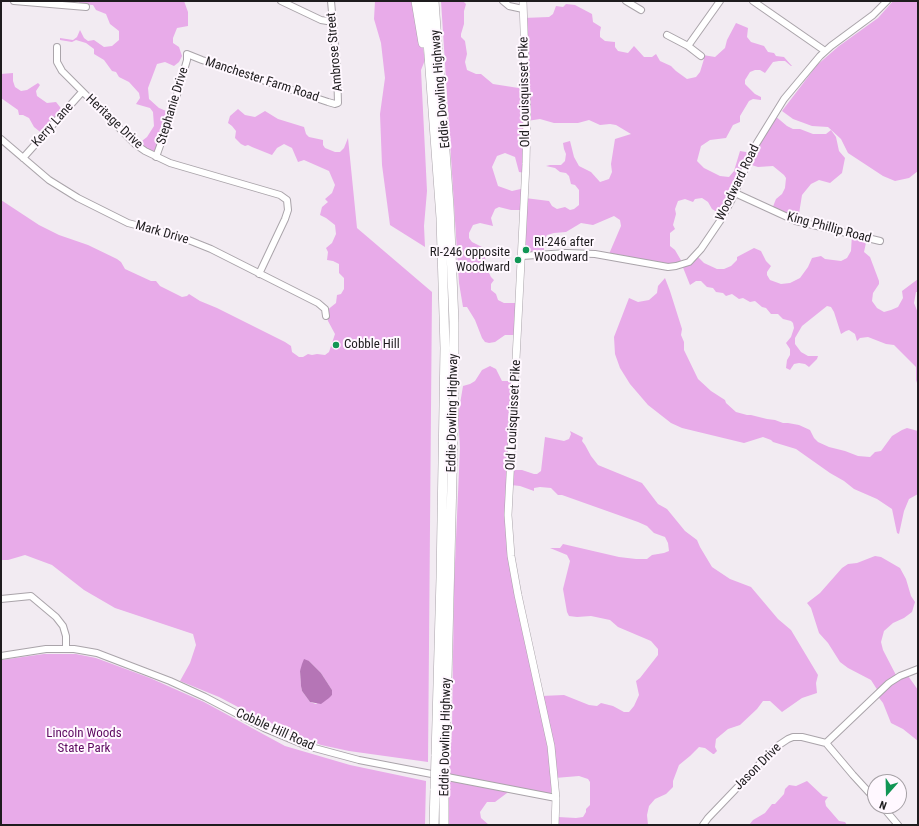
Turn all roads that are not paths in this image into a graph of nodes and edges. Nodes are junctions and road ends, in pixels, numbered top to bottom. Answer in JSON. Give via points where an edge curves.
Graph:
{"nodes":[{"id":1,"x":14,"y":1,"type":"edge"},
{"id":2,"x":281,"y":1,"type":"edge"},
{"id":3,"x":331,"y":1,"type":"edge"},
{"id":4,"x":416,"y":1,"type":"edge"},
{"id":5,"x":425,"y":1,"type":"edge"},
{"id":6,"x":434,"y":1,"type":"edge"},
{"id":7,"x":503,"y":1,"type":"edge"},
{"id":8,"x":523,"y":1,"type":"edge"},
{"id":9,"x":626,"y":1,"type":"edge"},
{"id":10,"x":720,"y":1,"type":"edge"},
{"id":11,"x":753,"y":1,"type":"edge"},
{"id":12,"x":887,"y":1,"type":"edge"},
{"id":13,"x":86,"y":7,"type":"dead end"},
{"id":14,"x":523,"y":9,"type":"junction"},
{"id":15,"x":641,"y":10,"type":"dead end"},
{"id":16,"x":333,"y":22,"type":"junction"},
{"id":17,"x":667,"y":35,"type":"dead end"},
{"id":18,"x":688,"y":46,"type":"junction"},
{"id":19,"x":57,"y":47,"type":"dead end"},
{"id":20,"x":825,"y":51,"type":"junction"},
{"id":21,"x":187,"y":54,"type":"joint"},
{"id":22,"x":702,"y":56,"type":"dead end"},
{"id":23,"x":82,"y":92,"type":"junction"},
{"id":24,"x":338,"y":103,"type":"joint"},
{"id":25,"x":434,"y":115,"type":"junction"},
{"id":26,"x":1,"y":139,"type":"edge"},
{"id":27,"x":156,"y":157,"type":"junction"},
{"id":28,"x":23,"y":158,"type":"junction"},
{"id":29,"x":735,"y":193,"type":"junction"},
{"id":30,"x":880,"y":241,"type":"dead end"},
{"id":31,"x":522,"y":256,"type":"junction"},
{"id":32,"x":259,"y":274,"type":"junction"},
{"id":33,"x":326,"y":316,"type":"dead end"},
{"id":34,"x":1,"y":599,"type":"edge"},
{"id":35,"x":66,"y":649,"type":"junction"},
{"id":36,"x":1,"y":656,"type":"edge"},
{"id":37,"x":918,"y":669,"type":"edge"},
{"id":38,"x":826,"y":743,"type":"junction"},
{"id":39,"x":867,"y":791,"type":"edge"},
{"id":40,"x":556,"y":798,"type":"junction"},
{"id":41,"x":889,"y":814,"type":"edge"},
{"id":42,"x":434,"y":825,"type":"edge"},
{"id":43,"x":444,"y":825,"type":"edge"},
{"id":44,"x":555,"y":825,"type":"edge"},
{"id":45,"x":703,"y":825,"type":"edge"},
{"id":46,"x":898,"y":825,"type":"edge"}],
"edges":[{"from":1,"to":13,"type":"street"},
{"from":2,"to":16,"type":"street","via":[[321,20]]},
{"from":3,"to":16,"type":"street","name":"Ambrose Street"},
{"from":4,"to":25,"type":"highway"},
{"from":5,"to":25,"type":"highway","name":"Eddie Dowling Highway"},
{"from":6,"to":43,"type":"highway","name":"Eddie Dowling Highway","bridge":true,"via":[[448,177],[454,322]]},
{"from":7,"to":14,"type":"street","via":[[509,6]]},
{"from":8,"to":14,"type":"main road","name":"Old Louisquisset Pike"},
{"from":9,"to":15,"type":"street"},
{"from":10,"to":18,"type":"street"},
{"from":11,"to":20,"type":"street"},
{"from":12,"to":20,"type":"street","name":"Woodward Road","via":[[873,15]]},
{"from":14,"to":31,"type":"main road","name":"Old Louisquisset Pike","via":[[527,136]]},
{"from":16,"to":24,"type":"street","name":"Ambrose Street"},
{"from":17,"to":18,"type":"street"},
{"from":18,"to":22,"type":"street"},
{"from":19,"to":23,"type":"street","name":"Heritage Drive","via":[[57,62],[62,71]]},
{"from":20,"to":29,"type":"street","name":"Woodward Road","via":[[780,105],[755,146]]},
{"from":21,"to":24,"type":"street","name":"Manchester Farm Road","via":[[328,102]]},
{"from":21,"to":27,"type":"street","name":"Stephanie Drive","via":[[172,112]]},
{"from":23,"to":27,"type":"street","name":"Heritage Drive","via":[[135,144]]},
{"from":23,"to":28,"type":"street","name":"Kerry Lane"},
{"from":25,"to":42,"type":"highway","name":"Eddie Dowling Highway","bridge":true,"via":[[441,218],[445,364]]},
{"from":26,"to":28,"type":"street","name":"Mark Drive"},
{"from":27,"to":32,"type":"street","name":"Heritage Drive","via":[[280,195],[287,200],[288,210],[285,219]]},
{"from":28,"to":32,"type":"street","name":"Mark Drive","via":[[55,184],[98,209],[135,225],[197,243]]},
{"from":29,"to":30,"type":"street","name":"King Phillip Road","via":[[796,222]]},
{"from":29,"to":31,"type":"street","name":"Woodward Road","via":[[709,238],[685,264],[668,267],[595,254]]},
{"from":31,"to":40,"type":"main road","name":"Old Louisquisset Pike","via":[[509,503],[510,539],[518,595],[551,746]]},
{"from":32,"to":33,"type":"street","name":"Mark Drive","via":[[318,303],[325,309]]},
{"from":34,"to":35,"type":"street","via":[[31,596],[63,626]]},
{"from":35,"to":36,"type":"street","name":"Cobble Hill Road","via":[[46,649]]},
{"from":35,"to":40,"type":"street","name":"Cobble Hill Road","via":[[96,653],[142,670],[205,696],[264,728],[315,749],[382,765]]},
{"from":37,"to":38,"type":"street","via":[[889,683]]},
{"from":38,"to":39,"type":"street"},
{"from":38,"to":45,"type":"street","name":"Jason Drive","via":[[802,737],[794,737],[783,742]]},
{"from":40,"to":44,"type":"main road","name":"Old Louisquisset Pike"},
{"from":41,"to":46,"type":"street"}]}
